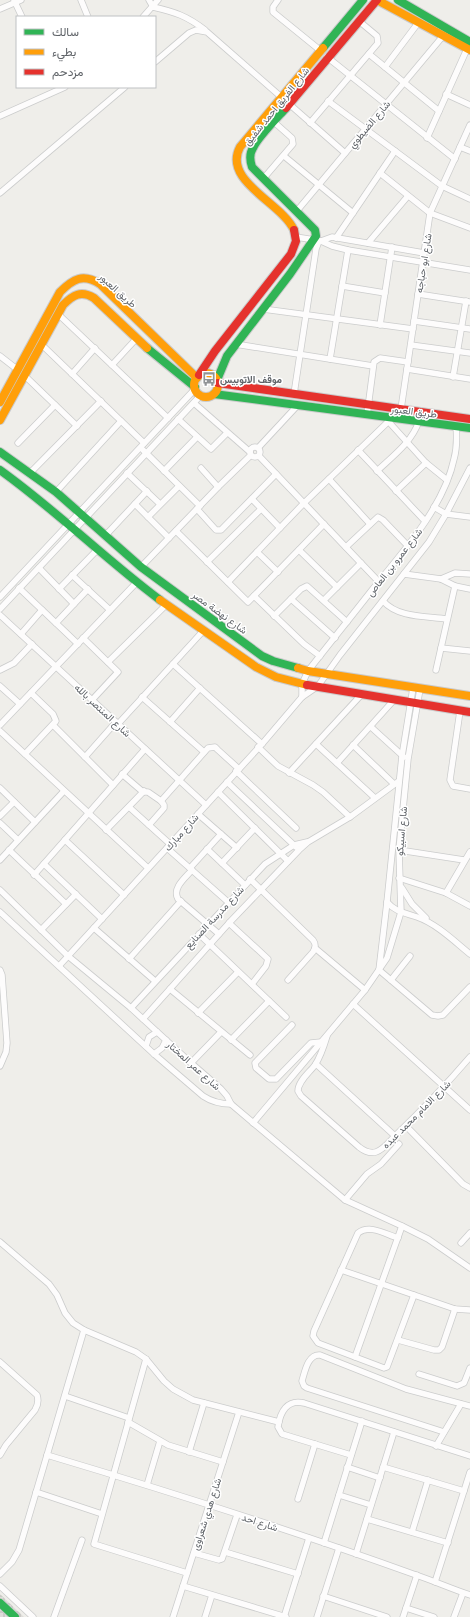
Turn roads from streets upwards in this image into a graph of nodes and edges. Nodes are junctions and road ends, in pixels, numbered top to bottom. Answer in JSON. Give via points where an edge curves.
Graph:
{"nodes":[{"id":1,"x":81,"y":0,"type":"edge"},
{"id":2,"x":149,"y":0,"type":"edge"},
{"id":3,"x":158,"y":0,"type":"edge"},
{"id":4,"x":278,"y":0,"type":"edge"},
{"id":5,"x":363,"y":0,"type":"edge"},
{"id":6,"x":377,"y":0,"type":"edge"},
{"id":7,"x":398,"y":0,"type":"edge"},
{"id":8,"x":17,"y":1,"type":"edge"},
{"id":9,"x":153,"y":7,"type":"junction"},
{"id":10,"x":0,"y":9,"type":"edge"},
{"id":11,"x":22,"y":16,"type":"edge"},
{"id":12,"x":88,"y":16,"type":"edge"},
{"id":13,"x":144,"y":16,"type":"edge"},
{"id":14,"x":359,"y":21,"type":"junction"},
{"id":15,"x":418,"y":23,"type":"junction"},
{"id":16,"x":207,"y":32,"type":"junction"},
{"id":17,"x":443,"y":36,"type":"junction"},
{"id":18,"x":469,"y":47,"type":"edge"},
{"id":19,"x":321,"y":51,"type":"junction"},
{"id":20,"x":369,"y":54,"type":"junction"},
{"id":21,"x":327,"y":57,"type":"junction"},
{"id":22,"x":156,"y":61,"type":"edge"},
{"id":23,"x":385,"y":67,"type":"junction"},
{"id":24,"x":350,"y":76,"type":"junction"},
{"id":25,"x":404,"y":83,"type":"junction"},
{"id":26,"x":124,"y":88,"type":"edge"},
{"id":27,"x":52,"y":90,"type":"edge"},
{"id":28,"x":446,"y":94,"type":"junction"},
{"id":29,"x":282,"y":99,"type":"junction"},
{"id":30,"x":328,"y":101,"type":"junction"},
{"id":31,"x":288,"y":104,"type":"junction"},
{"id":32,"x":386,"y":104,"type":"junction"},
{"id":33,"x":470,"y":105,"type":"edge"},
{"id":34,"x":439,"y":111,"type":"junction"},
{"id":35,"x":0,"y":116,"type":"edge"},
{"id":36,"x":274,"y":122,"type":"junction"},
{"id":37,"x":310,"y":123,"type":"junction"},
{"id":38,"x":470,"y":125,"type":"edge"},
{"id":39,"x":365,"y":129,"type":"junction"},
{"id":40,"x":427,"y":138,"type":"junction"},
{"id":41,"x":460,"y":147,"type":"junction"},
{"id":42,"x":395,"y":151,"type":"junction"},
{"id":43,"x":470,"y":151,"type":"edge"},
{"id":44,"x":345,"y":153,"type":"junction"},
{"id":45,"x":284,"y":156,"type":"junction"},
{"id":46,"x":455,"y":159,"type":"junction"},
{"id":47,"x":380,"y":173,"type":"junction"},
{"id":48,"x":263,"y":179,"type":"junction"},
{"id":49,"x":319,"y":185,"type":"junction"},
{"id":50,"x":442,"y":186,"type":"junction"},
{"id":51,"x":0,"y":193,"type":"edge"},
{"id":52,"x":408,"y":196,"type":"junction"},
{"id":53,"x":470,"y":199,"type":"edge"},
{"id":54,"x":296,"y":212,"type":"junction"},
{"id":55,"x":352,"y":213,"type":"junction"},
{"id":56,"x":430,"y":213,"type":"junction"},
{"id":57,"x":470,"y":228,"type":"edge"},
{"id":58,"x":296,"y":237,"type":"junction"},
{"id":59,"x":336,"y":238,"type":"junction"},
{"id":60,"x":318,"y":241,"type":"junction"},
{"id":61,"x":368,"y":243,"type":"junction"},
{"id":62,"x":392,"y":247,"type":"junction"},
{"id":63,"x":348,"y":250,"type":"junction"},
{"id":64,"x":424,"y":252,"type":"junction"},
{"id":65,"x":390,"y":257,"type":"junction"},
{"id":66,"x":423,"y":262,"type":"junction"},
{"id":67,"x":470,"y":270,"type":"edge"},
{"id":68,"x":80,"y":278,"type":"junction"},
{"id":69,"x":342,"y":286,"type":"junction"},
{"id":70,"x":81,"y":293,"type":"junction"},
{"id":71,"x":385,"y":293,"type":"junction"},
{"id":72,"x":418,"y":294,"type":"junction"},
{"id":73,"x":468,"y":302,"type":"edge"},
{"id":74,"x":263,"y":309,"type":"junction"},
{"id":75,"x":58,"y":314,"type":"junction"},
{"id":76,"x":306,"y":315,"type":"junction"},
{"id":77,"x":337,"y":319,"type":"junction"},
{"id":78,"x":414,"y":321,"type":"junction"},
{"id":79,"x":380,"y":324,"type":"junction"},
{"id":80,"x":462,"y":328,"type":"junction"},
{"id":81,"x":413,"y":329,"type":"junction"},
{"id":82,"x":470,"y":329,"type":"edge"},
{"id":83,"x":136,"y":339,"type":"junction"},
{"id":84,"x":235,"y":344,"type":"junction"},
{"id":85,"x":42,"y":345,"type":"junction"},
{"id":86,"x":410,"y":345,"type":"junction"},
{"id":87,"x":95,"y":348,"type":"junction"},
{"id":88,"x":458,"y":352,"type":"junction"},
{"id":89,"x":300,"y":354,"type":"junction"},
{"id":90,"x":470,"y":354,"type":"edge"},
{"id":91,"x":0,"y":356,"type":"edge"},
{"id":92,"x":330,"y":359,"type":"junction"},
{"id":93,"x":408,"y":362,"type":"junction"},
{"id":94,"x":112,"y":365,"type":"junction"},
{"id":95,"x":373,"y":366,"type":"junction"},
{"id":96,"x":407,"y":369,"type":"junction"},
{"id":97,"x":18,"y":370,"type":"junction"},
{"id":98,"x":72,"y":374,"type":"junction"},
{"id":99,"x":25,"y":376,"type":"junction"},
{"id":100,"x":198,"y":377,"type":"junction"},
{"id":101,"x":454,"y":377,"type":"junction"},
{"id":102,"x":470,"y":379,"type":"edge"},
{"id":103,"x":218,"y":381,"type":"junction"},
{"id":104,"x":197,"y":390,"type":"junction"},
{"id":105,"x":214,"y":394,"type":"junction"},
{"id":106,"x":294,"y":394,"type":"junction"},
{"id":107,"x":101,"y":401,"type":"junction"},
{"id":108,"x":0,"y":402,"type":"edge"},
{"id":109,"x":194,"y":403,"type":"junction"},
{"id":110,"x":369,"y":404,"type":"junction"},
{"id":111,"x":55,"y":405,"type":"junction"},
{"id":112,"x":297,"y":406,"type":"junction"},
{"id":113,"x":401,"y":409,"type":"junction"},
{"id":114,"x":367,"y":415,"type":"junction"},
{"id":115,"x":168,"y":418,"type":"junction"},
{"id":116,"x":178,"y":419,"type":"junction"},
{"id":117,"x":470,"y":419,"type":"edge"},
{"id":118,"x":0,"y":420,"type":"edge"},
{"id":119,"x":390,"y":420,"type":"junction"},
{"id":120,"x":121,"y":421,"type":"junction"},
{"id":121,"x":419,"y":421,"type":"junction"},
{"id":122,"x":77,"y":426,"type":"junction"},
{"id":123,"x":456,"y":426,"type":"junction"},
{"id":124,"x":470,"y":428,"type":"edge"},
{"id":125,"x":226,"y":432,"type":"junction"},
{"id":126,"x":197,"y":437,"type":"junction"},
{"id":127,"x":408,"y":441,"type":"junction"},
{"id":128,"x":18,"y":443,"type":"dead end"},
{"id":129,"x":142,"y":445,"type":"junction"},
{"id":130,"x":258,"y":448,"type":"junction"},
{"id":131,"x":358,"y":450,"type":"junction"},
{"id":132,"x":0,"y":452,"type":"edge"},
{"id":133,"x":146,"y":453,"type":"junction"},
{"id":134,"x":250,"y":454,"type":"junction"},
{"id":135,"x":259,"y":456,"type":"junction"},
{"id":136,"x":426,"y":463,"type":"junction"},
{"id":137,"x":201,"y":468,"type":"dead end"},
{"id":138,"x":470,"y":468,"type":"edge"},
{"id":139,"x":0,"y":470,"type":"edge"},
{"id":140,"x":164,"y":471,"type":"junction"},
{"id":141,"x":378,"y":471,"type":"junction"},
{"id":142,"x":127,"y":472,"type":"junction"},
{"id":143,"x":30,"y":473,"type":"junction"},
{"id":144,"x":276,"y":474,"type":"junction"},
{"id":145,"x":468,"y":478,"type":"edge"},
{"id":146,"x":329,"y":479,"type":"junction"},
{"id":147,"x":446,"y":480,"type":"junction"},
{"id":148,"x":179,"y":486,"type":"junction"},
{"id":149,"x":218,"y":487,"type":"junction"},
{"id":150,"x":147,"y":491,"type":"junction"},
{"id":151,"x":396,"y":491,"type":"junction"},
{"id":152,"x":56,"y":492,"type":"junction"},
{"id":153,"x":252,"y":499,"type":"junction"},
{"id":154,"x":304,"y":503,"type":"junction"},
{"id":155,"x":135,"y":504,"type":"junction"},
{"id":156,"x":160,"y":504,"type":"junction"},
{"id":157,"x":434,"y":507,"type":"junction"},
{"id":158,"x":198,"y":508,"type":"junction"},
{"id":159,"x":261,"y":509,"type":"junction"},
{"id":160,"x":446,"y":514,"type":"junction"},
{"id":161,"x":82,"y":515,"type":"junction"},
{"id":162,"x":148,"y":517,"type":"junction"},
{"id":163,"x":470,"y":517,"type":"edge"},
{"id":164,"x":425,"y":521,"type":"junction"},
{"id":165,"x":68,"y":523,"type":"junction"},
{"id":166,"x":324,"y":524,"type":"junction"},
{"id":167,"x":370,"y":524,"type":"junction"},
{"id":168,"x":280,"y":528,"type":"junction"},
{"id":169,"x":75,"y":529,"type":"junction"},
{"id":170,"x":176,"y":531,"type":"junction"},
{"id":171,"x":105,"y":536,"type":"junction"},
{"id":172,"x":169,"y":538,"type":"junction"},
{"id":173,"x":408,"y":545,"type":"junction"},
{"id":174,"x":346,"y":547,"type":"junction"},
{"id":175,"x":97,"y":550,"type":"junction"},
{"id":176,"x":299,"y":550,"type":"junction"},
{"id":177,"x":257,"y":552,"type":"junction"},
{"id":178,"x":207,"y":562,"type":"junction"},
{"id":179,"x":361,"y":563,"type":"junction"},
{"id":180,"x":140,"y":567,"type":"junction"},
{"id":181,"x":39,"y":568,"type":"junction"},
{"id":182,"x":278,"y":572,"type":"junction"},
{"id":183,"x":404,"y":574,"type":"junction"},
{"id":184,"x":470,"y":574,"type":"edge"},
{"id":185,"x":72,"y":575,"type":"junction"},
{"id":186,"x":441,"y":579,"type":"junction"},
{"id":187,"x":137,"y":582,"type":"junction"},
{"id":188,"x":228,"y":582,"type":"junction"},
{"id":189,"x":379,"y":582,"type":"junction"},
{"id":190,"x":455,"y":586,"type":"junction"},
{"id":191,"x":337,"y":587,"type":"junction"},
{"id":192,"x":19,"y":588,"type":"junction"},
{"id":193,"x":59,"y":589,"type":"junction"},
{"id":194,"x":88,"y":589,"type":"junction"},
{"id":195,"x":470,"y":589,"type":"edge"},
{"id":196,"x":254,"y":596,"type":"junction"},
{"id":197,"x":0,"y":597,"type":"edge"},
{"id":198,"x":291,"y":599,"type":"junction"},
{"id":199,"x":324,"y":600,"type":"junction"},
{"id":200,"x":383,"y":601,"type":"junction"},
{"id":201,"x":74,"y":604,"type":"junction"},
{"id":202,"x":167,"y":604,"type":"junction"},
{"id":203,"x":0,"y":608,"type":"edge"},
{"id":204,"x":42,"y":610,"type":"junction"},
{"id":205,"x":110,"y":610,"type":"junction"},
{"id":206,"x":0,"y":615,"type":"edge"},
{"id":207,"x":274,"y":616,"type":"junction"},
{"id":208,"x":447,"y":619,"type":"junction"},
{"id":209,"x":347,"y":622,"type":"junction"},
{"id":210,"x":56,"y":623,"type":"junction"},
{"id":211,"x":204,"y":630,"type":"junction"},
{"id":212,"x":21,"y":634,"type":"junction"},
{"id":213,"x":83,"y":638,"type":"junction"},
{"id":214,"x":334,"y":638,"type":"junction"},
{"id":215,"x":32,"y":644,"type":"junction"},
{"id":216,"x":78,"y":644,"type":"junction"},
{"id":217,"x":441,"y":648,"type":"junction"},
{"id":218,"x":470,"y":651,"type":"edge"},
{"id":219,"x":320,"y":656,"type":"junction"},
{"id":220,"x":108,"y":662,"type":"junction"},
{"id":221,"x":173,"y":664,"type":"junction"},
{"id":222,"x":56,"y":667,"type":"junction"},
{"id":223,"x":0,"y":670,"type":"edge"},
{"id":224,"x":436,"y":670,"type":"dead end"},
{"id":225,"x":308,"y":671,"type":"junction"},
{"id":226,"x":326,"y":674,"type":"junction"},
{"id":227,"x":302,"y":684,"type":"junction"},
{"id":228,"x":0,"y":686,"type":"edge"},
{"id":229,"x":318,"y":686,"type":"junction"},
{"id":230,"x":200,"y":688,"type":"junction"},
{"id":231,"x":417,"y":688,"type":"junction"},
{"id":232,"x":31,"y":693,"type":"junction"},
{"id":233,"x":362,"y":694,"type":"junction"},
{"id":234,"x":302,"y":696,"type":"junction"},
{"id":235,"x":470,"y":696,"type":"edge"},
{"id":236,"x":142,"y":697,"type":"junction"},
{"id":237,"x":92,"y":700,"type":"junction"},
{"id":238,"x":394,"y":700,"type":"junction"},
{"id":239,"x":20,"y":704,"type":"junction"},
{"id":240,"x":414,"y":704,"type":"junction"},
{"id":241,"x":460,"y":711,"type":"junction"},
{"id":242,"x":470,"y":712,"type":"edge"},
{"id":243,"x":170,"y":722,"type":"junction"},
{"id":244,"x":117,"y":723,"type":"junction"},
{"id":245,"x":0,"y":725,"type":"edge"},
{"id":246,"x":54,"y":725,"type":"junction"},
{"id":247,"x":371,"y":727,"type":"junction"},
{"id":248,"x":0,"y":732,"type":"edge"},
{"id":249,"x":316,"y":744,"type":"junction"},
{"id":250,"x":353,"y":745,"type":"junction"},
{"id":251,"x":260,"y":746,"type":"junction"},
{"id":252,"x":145,"y":748,"type":"junction"},
{"id":253,"x":204,"y":752,"type":"junction"},
{"id":254,"x":25,"y":754,"type":"junction"},
{"id":255,"x":402,"y":756,"type":"junction"},
{"id":256,"x":85,"y":757,"type":"junction"},
{"id":257,"x":408,"y":760,"type":"junction"},
{"id":258,"x":337,"y":763,"type":"junction"},
{"id":259,"x":238,"y":770,"type":"junction"},
{"id":260,"x":289,"y":773,"type":"junction"},
{"id":261,"x":122,"y":774,"type":"junction"},
{"id":262,"x":179,"y":780,"type":"junction"},
{"id":263,"x":227,"y":782,"type":"junction"},
{"id":264,"x":397,"y":782,"type":"junction"},
{"id":265,"x":113,"y":785,"type":"junction"},
{"id":266,"x":0,"y":788,"type":"edge"},
{"id":267,"x":470,"y":789,"type":"edge"},
{"id":268,"x":64,"y":790,"type":"junction"},
{"id":269,"x":144,"y":791,"type":"junction"},
{"id":270,"x":218,"y":792,"type":"junction"},
{"id":271,"x":375,"y":798,"type":"junction"},
{"id":272,"x":160,"y":801,"type":"junction"},
{"id":273,"x":14,"y":802,"type":"junction"},
{"id":274,"x":206,"y":805,"type":"junction"},
{"id":275,"x":129,"y":807,"type":"junction"},
{"id":276,"x":89,"y":813,"type":"junction"},
{"id":277,"x":198,"y":814,"type":"junction"},
{"id":278,"x":0,"y":816,"type":"edge"},
{"id":279,"x":350,"y":817,"type":"junction"},
{"id":280,"x":35,"y":822,"type":"junction"},
{"id":281,"x":0,"y":823,"type":"edge"},
{"id":282,"x":149,"y":824,"type":"junction"},
{"id":283,"x":255,"y":828,"type":"junction"},
{"id":284,"x":296,"y":828,"type":"dead end"},
{"id":285,"x":106,"y":830,"type":"junction"},
{"id":286,"x":221,"y":834,"type":"junction"},
{"id":287,"x":18,"y":840,"type":"junction"},
{"id":288,"x":65,"y":840,"type":"junction"},
{"id":289,"x":308,"y":842,"type":"junction"},
{"id":290,"x":294,"y":845,"type":"junction"},
{"id":291,"x":168,"y":846,"type":"junction"},
{"id":292,"x":237,"y":848,"type":"junction"},
{"id":293,"x":207,"y":849,"type":"junction"},
{"id":294,"x":9,"y":850,"type":"junction"},
{"id":295,"x":299,"y":850,"type":"junction"},
{"id":296,"x":399,"y":850,"type":"junction"},
{"id":297,"x":281,"y":852,"type":"junction"},
{"id":298,"x":470,"y":852,"type":"edge"},
{"id":299,"x":0,"y":860,"type":"edge"},
{"id":300,"x":464,"y":860,"type":"junction"},
{"id":301,"x":288,"y":861,"type":"junction"},
{"id":302,"x":222,"y":863,"type":"junction"},
{"id":303,"x":44,"y":864,"type":"junction"},
{"id":304,"x":148,"y":868,"type":"junction"},
{"id":305,"x":191,"y":869,"type":"junction"},
{"id":306,"x":34,"y":875,"type":"junction"},
{"id":307,"x":399,"y":878,"type":"junction"},
{"id":308,"x":250,"y":879,"type":"junction"},
{"id":309,"x":245,"y":885,"type":"junction"},
{"id":310,"x":400,"y":886,"type":"junction"},
{"id":311,"x":261,"y":889,"type":"junction"},
{"id":312,"x":0,"y":890,"type":"edge"},
{"id":313,"x":76,"y":894,"type":"junction"},
{"id":314,"x":446,"y":894,"type":"junction"},
{"id":315,"x":124,"y":895,"type":"junction"},
{"id":316,"x":181,"y":901,"type":"junction"},
{"id":317,"x":228,"y":902,"type":"junction"},
{"id":318,"x":387,"y":902,"type":"junction"},
{"id":319,"x":66,"y":904,"type":"junction"},
{"id":320,"x":470,"y":906,"type":"edge"},
{"id":321,"x":0,"y":912,"type":"edge"},
{"id":322,"x":401,"y":912,"type":"junction"},
{"id":323,"x":102,"y":919,"type":"junction"},
{"id":324,"x":229,"y":923,"type":"junction"},
{"id":325,"x":208,"y":924,"type":"junction"},
{"id":326,"x":434,"y":925,"type":"junction"},
{"id":327,"x":94,"y":928,"type":"junction"},
{"id":328,"x":41,"y":930,"type":"junction"},
{"id":329,"x":199,"y":934,"type":"junction"},
{"id":330,"x":219,"y":934,"type":"junction"},
{"id":331,"x":210,"y":944,"type":"junction"},
{"id":332,"x":315,"y":948,"type":"junction"},
{"id":333,"x":470,"y":954,"type":"edge"},
{"id":334,"x":68,"y":956,"type":"junction"},
{"id":335,"x":410,"y":956,"type":"dead end"},
{"id":336,"x":128,"y":958,"type":"junction"},
{"id":337,"x":59,"y":966,"type":"junction"},
{"id":338,"x":0,"y":970,"type":"edge"},
{"id":339,"x":379,"y":970,"type":"junction"},
{"id":340,"x":238,"y":972,"type":"junction"},
{"id":341,"x":288,"y":980,"type":"dead end"},
{"id":342,"x":391,"y":980,"type":"junction"},
{"id":343,"x":155,"y":981,"type":"junction"},
{"id":344,"x":252,"y":984,"type":"junction"},
{"id":345,"x":470,"y":987,"type":"edge"},
{"id":346,"x":170,"y":989,"type":"junction"},
{"id":347,"x":364,"y":990,"type":"junction"},
{"id":348,"x":2,"y":997,"type":"edge"},
{"id":349,"x":269,"y":1001,"type":"junction"},
{"id":350,"x":352,"y":1004,"type":"junction"},
{"id":351,"x":131,"y":1008,"type":"junction"},
{"id":352,"x":198,"y":1013,"type":"junction"},
{"id":353,"x":286,"y":1017,"type":"dead end"},
{"id":354,"x":143,"y":1019,"type":"junction"},
{"id":355,"x":292,"y":1025,"type":"dead end"},
{"id":356,"x":157,"y":1032,"type":"junction"},
{"id":357,"x":221,"y":1032,"type":"junction"},
{"id":358,"x":327,"y":1034,"type":"junction"},
{"id":359,"x":166,"y":1040,"type":"junction"},
{"id":360,"x":232,"y":1040,"type":"junction"},
{"id":361,"x":321,"y":1042,"type":"junction"},
{"id":362,"x":146,"y":1046,"type":"junction"},
{"id":363,"x":154,"y":1054,"type":"junction"},
{"id":364,"x":250,"y":1056,"type":"dead end"},
{"id":365,"x":470,"y":1057,"type":"edge"},
{"id":366,"x":1,"y":1060,"type":"edge"},
{"id":367,"x":191,"y":1063,"type":"junction"},
{"id":368,"x":316,"y":1064,"type":"junction"},
{"id":369,"x":0,"y":1066,"type":"edge"},
{"id":370,"x":445,"y":1086,"type":"junction"},
{"id":371,"x":231,"y":1104,"type":"junction"},
{"id":372,"x":470,"y":1110,"type":"edge"},
{"id":373,"x":253,"y":1123,"type":"junction"},
{"id":374,"x":406,"y":1126,"type":"junction"},
{"id":375,"x":395,"y":1136,"type":"junction"},
{"id":376,"x":399,"y":1144,"type":"dead end"},
{"id":377,"x":470,"y":1188,"type":"edge"},
{"id":378,"x":345,"y":1200,"type":"junction"},
{"id":379,"x":402,"y":1226,"type":"junction"},
{"id":380,"x":470,"y":1232,"type":"edge"},
{"id":381,"x":398,"y":1238,"type":"junction"},
{"id":382,"x":0,"y":1242,"type":"edge"},
{"id":383,"x":461,"y":1243,"type":"dead end"},
{"id":384,"x":470,"y":1268,"type":"edge"},
{"id":385,"x":341,"y":1270,"type":"junction"},
{"id":386,"x":381,"y":1284,"type":"junction"},
{"id":387,"x":414,"y":1295,"type":"junction"},
{"id":388,"x":455,"y":1309,"type":"junction"},
{"id":389,"x":470,"y":1310,"type":"edge"},
{"id":390,"x":84,"y":1330,"type":"junction"},
{"id":391,"x":398,"y":1340,"type":"junction"},
{"id":392,"x":355,"y":1357,"type":"junction"},
{"id":393,"x":146,"y":1359,"type":"junction"},
{"id":394,"x":0,"y":1362,"type":"edge"},
{"id":395,"x":470,"y":1368,"type":"edge"},
{"id":396,"x":419,"y":1374,"type":"dead end"},
{"id":397,"x":65,"y":1396,"type":"junction"},
{"id":398,"x":204,"y":1402,"type":"junction"},
{"id":399,"x":461,"y":1404,"type":"junction"},
{"id":400,"x":470,"y":1406,"type":"edge"},
{"id":401,"x":239,"y":1412,"type":"junction"},
{"id":402,"x":128,"y":1420,"type":"junction"},
{"id":403,"x":362,"y":1421,"type":"junction"},
{"id":404,"x":279,"y":1422,"type":"junction"},
{"id":405,"x":394,"y":1432,"type":"junction"},
{"id":406,"x":444,"y":1432,"type":"junction"},
{"id":407,"x":160,"y":1441,"type":"junction"},
{"id":408,"x":315,"y":1444,"type":"junction"},
{"id":409,"x":436,"y":1446,"type":"junction"},
{"id":410,"x":189,"y":1452,"type":"junction"},
{"id":411,"x":0,"y":1455,"type":"edge"},
{"id":412,"x":47,"y":1455,"type":"junction"},
{"id":413,"x":351,"y":1455,"type":"junction"},
{"id":414,"x":470,"y":1456,"type":"edge"},
{"id":415,"x":223,"y":1462,"type":"junction"},
{"id":416,"x":347,"y":1467,"type":"junction"},
{"id":417,"x":383,"y":1467,"type":"junction"},
{"id":418,"x":470,"y":1472,"type":"edge"},
{"id":419,"x":113,"y":1475,"type":"junction"},
{"id":420,"x":380,"y":1478,"type":"junction"},
{"id":421,"x":428,"y":1480,"type":"junction"},
{"id":422,"x":147,"y":1485,"type":"junction"},
{"id":423,"x":464,"y":1491,"type":"junction"},
{"id":424,"x":36,"y":1492,"type":"junction"},
{"id":425,"x":339,"y":1495,"type":"junction"},
{"id":426,"x":298,"y":1499,"type":"dead end"},
{"id":427,"x":371,"y":1505,"type":"junction"},
{"id":428,"x":209,"y":1506,"type":"junction"},
{"id":429,"x":102,"y":1514,"type":"junction"},
{"id":430,"x":237,"y":1515,"type":"junction"},
{"id":431,"x":367,"y":1518,"type":"junction"},
{"id":432,"x":412,"y":1532,"type":"junction"},
{"id":433,"x":309,"y":1538,"type":"junction"},
{"id":434,"x":82,"y":1540,"type":"dead end"},
{"id":435,"x":324,"y":1543,"type":"junction"},
{"id":436,"x":448,"y":1544,"type":"junction"},
{"id":437,"x":339,"y":1548,"type":"junction"},
{"id":438,"x":225,"y":1552,"type":"junction"},
{"id":439,"x":194,"y":1554,"type":"junction"},
{"id":440,"x":356,"y":1554,"type":"junction"},
{"id":441,"x":187,"y":1573,"type":"junction"},
{"id":442,"x":0,"y":1574,"type":"edge"},
{"id":443,"x":298,"y":1574,"type":"junction"},
{"id":444,"x":417,"y":1575,"type":"junction"},
{"id":445,"x":436,"y":1582,"type":"junction"},
{"id":446,"x":0,"y":1586,"type":"edge"},
{"id":447,"x":183,"y":1586,"type":"junction"},
{"id":448,"x":464,"y":1593,"type":"junction"},
{"id":449,"x":212,"y":1595,"type":"junction"},
{"id":450,"x":470,"y":1595,"type":"edge"},
{"id":451,"x":324,"y":1596,"type":"junction"},
{"id":452,"x":0,"y":1604,"type":"edge"},
{"id":453,"x":406,"y":1608,"type":"junction"},
{"id":454,"x":15,"y":1617,"type":"edge"},
{"id":455,"x":32,"y":1617,"type":"edge"},
{"id":456,"x":54,"y":1617,"type":"edge"},
{"id":457,"x":173,"y":1617,"type":"edge"},
{"id":458,"x":205,"y":1617,"type":"edge"},
{"id":459,"x":285,"y":1617,"type":"edge"},
{"id":460,"x":317,"y":1617,"type":"edge"},
{"id":461,"x":386,"y":1617,"type":"edge"},
{"id":462,"x":403,"y":1617,"type":"edge"},
{"id":463,"x":434,"y":1617,"type":"edge"},
{"id":464,"x":454,"y":1617,"type":"edge"}],
"edges":[{"from":1,"to":12,"type":"street"},
{"from":2,"to":9,"type":"street"},
{"from":3,"to":9,"type":"street"},
{"from":4,"to":19,"type":"street","via":[[273,12]]},
{"from":5,"to":19,"type":"street","name":"شارع الفريق احمد شفيق"},
{"from":6,"to":14,"type":"street","name":"شارع الفريق احمد شفيق"},
{"from":6,"to":15,"type":"street"},
{"from":7,"to":18,"type":"street"},
{"from":8,"to":10,"type":"street"},
{"from":8,"to":11,"type":"street"},
{"from":9,"to":13,"type":"street"},
{"from":9,"to":16,"type":"street","via":[[191,19]]},
{"from":14,"to":20,"type":"street","via":[[378,39],[378,43]]},
{"from":14,"to":21,"type":"street","name":"شارع الفريق احمد شفيق"},
{"from":15,"to":17,"type":"street"},
{"from":15,"to":23,"type":"street"},
{"from":16,"to":22,"type":"street","via":[[196,30],[189,33]]},
{"from":16,"to":29,"type":"street"},
{"from":17,"to":18,"type":"street"},
{"from":17,"to":25,"type":"street","name":"شارع الضيطوي"},
{"from":18,"to":28,"type":"street"},
{"from":19,"to":29,"type":"street","name":"شارع الفريق احمد شفيق"},
{"from":20,"to":23,"type":"street"},
{"from":20,"to":24,"type":"street"},
{"from":21,"to":24,"type":"street"},
{"from":21,"to":31,"type":"street","name":"شارع الفريق احمد شفيق"},
{"from":23,"to":25,"type":"street"},
{"from":24,"to":30,"type":"street"},
{"from":24,"to":32,"type":"street"},
{"from":25,"to":32,"type":"street","name":"شارع الضيطوي"},
{"from":25,"to":34,"type":"street"},
{"from":26,"to":51,"type":"street"},
{"from":27,"to":35,"type":"street"},
{"from":28,"to":33,"type":"street"},
{"from":28,"to":34,"type":"street"},
{"from":29,"to":31,"type":"street"},
{"from":29,"to":58,"type":"street","name":"شارع الفريق احمد شفيق","via":[[240,147],[236,164],[245,179],[292,225]]},
{"from":30,"to":37,"type":"street"},
{"from":30,"to":39,"type":"street"},
{"from":31,"to":36,"type":"street","name":"شارع الفريق احمد شفيق"},
{"from":31,"to":37,"type":"street"},
{"from":32,"to":39,"type":"street","name":"شارع الضيطوي"},
{"from":32,"to":40,"type":"street"},
{"from":34,"to":40,"type":"street"},
{"from":36,"to":45,"type":"street","via":[[292,138],[291,147]]},
{"from":36,"to":48,"type":"street","name":"شارع الفريق احمد شفيق","via":[[250,153],[252,168]]},
{"from":37,"to":44,"type":"street"},
{"from":38,"to":41,"type":"street","name":"شارع ابو حباجه"},
{"from":39,"to":42,"type":"street"},
{"from":39,"to":44,"type":"street","name":"شارع الضيطوي"},
{"from":40,"to":46,"type":"street"},
{"from":41,"to":43,"type":"street"},
{"from":41,"to":46,"type":"street","name":"شارع ابو حباجه"},
{"from":42,"to":47,"type":"street"},
{"from":42,"to":50,"type":"street"},
{"from":44,"to":49,"type":"street","name":"شارع الضيطوي"},
{"from":45,"to":48,"type":"street"},
{"from":45,"to":49,"type":"street"},
{"from":46,"to":50,"type":"street","name":"شارع ابو حباجه"},
{"from":47,"to":52,"type":"street"},
{"from":47,"to":55,"type":"street"},
{"from":48,"to":54,"type":"street","name":"شارع الفريق احمد شفيق"},
{"from":49,"to":54,"type":"street","name":"شارع الضيطوي"},
{"from":49,"to":55,"type":"street"},
{"from":50,"to":53,"type":"street"},
{"from":50,"to":56,"type":"street","name":"شارع ابو حباجه"},
{"from":52,"to":56,"type":"street"},
{"from":52,"to":61,"type":"street"},
{"from":54,"to":60,"type":"street","name":"شارع الفريق احمد شفيق","via":[[315,230]]},
{"from":55,"to":59,"type":"street"},
{"from":56,"to":57,"type":"street"},
{"from":56,"to":64,"type":"street","name":"شارع ابو حباجه"},
{"from":58,"to":60,"type":"street"},
{"from":58,"to":100,"type":"street","via":[[291,254],[215,351]]},
{"from":59,"to":60,"type":"street"},
{"from":59,"to":61,"type":"street"},
{"from":60,"to":63,"type":"street"},
{"from":60,"to":74,"type":"street"},
{"from":60,"to":76,"type":"street"},
{"from":61,"to":62,"type":"street"},
{"from":62,"to":64,"type":"street"},
{"from":62,"to":65,"type":"street"},
{"from":63,"to":65,"type":"street"},
{"from":63,"to":69,"type":"street"},
{"from":64,"to":66,"type":"street","name":"شارع ابو حباجه"},
{"from":65,"to":66,"type":"street"},
{"from":65,"to":71,"type":"street"},
{"from":66,"to":67,"type":"street"},
{"from":66,"to":72,"type":"street","name":"شارع ابو حباجه"},
{"from":68,"to":70,"type":"street"},
{"from":68,"to":97,"type":"street","via":[[70,282],[60,292]]},
{"from":68,"to":100,"type":"street","name":"طريق العبور","via":[[91,278],[100,284]]},
{"from":69,"to":71,"type":"street"},
{"from":69,"to":77,"type":"street"},
{"from":70,"to":75,"type":"street","via":[[69,298]]},
{"from":70,"to":83,"type":"street","via":[[94,298]]},
{"from":71,"to":79,"type":"street"},
{"from":72,"to":73,"type":"street"},
{"from":72,"to":78,"type":"street","name":"شارع ابو حباجه"},
{"from":73,"to":80,"type":"street"},
{"from":74,"to":76,"type":"street"},
{"from":74,"to":84,"type":"street"},
{"from":75,"to":85,"type":"street"},
{"from":75,"to":87,"type":"street"},
{"from":76,"to":77,"type":"street"},
{"from":76,"to":89,"type":"street"},
{"from":77,"to":79,"type":"street"},
{"from":77,"to":92,"type":"street"},
{"from":78,"to":80,"type":"street"},
{"from":78,"to":81,"type":"street","name":"شارع ابو حباجه"},
{"from":79,"to":81,"type":"street"},
{"from":80,"to":82,"type":"street"},
{"from":80,"to":88,"type":"street"},
{"from":81,"to":86,"type":"street","name":"شارع ابو حباجه"},
{"from":83,"to":94,"type":"street"},
{"from":83,"to":104,"type":"street"},
{"from":84,"to":89,"type":"street"},
{"from":84,"to":103,"type":"street","via":[[221,367]]},
{"from":85,"to":98,"type":"street"},
{"from":85,"to":99,"type":"street"},
{"from":86,"to":88,"type":"street"},
{"from":86,"to":93,"type":"street","name":"شارع ابو حباجه"},
{"from":87,"to":94,"type":"street"},
{"from":87,"to":98,"type":"street"},
{"from":88,"to":90,"type":"street"},
{"from":88,"to":101,"type":"street"},
{"from":89,"to":92,"type":"street"},
{"from":89,"to":106,"type":"street"},
{"from":91,"to":97,"type":"street"},
{"from":92,"to":95,"type":"street"},
{"from":93,"to":95,"type":"street","via":[[380,358]]},
{"from":93,"to":96,"type":"street","name":"شارع ابو حباجه"},
{"from":94,"to":115,"type":"street"},
{"from":95,"to":110,"type":"street"},
{"from":96,"to":101,"type":"street"},
{"from":96,"to":113,"type":"street","name":"شارع ابو حباجه"},
{"from":97,"to":108,"type":"street"},
{"from":98,"to":107,"type":"street"},
{"from":99,"to":111,"type":"street"},
{"from":99,"to":118,"type":"street"},
{"from":100,"to":103,"type":"street","via":[[209,373]]},
{"from":100,"to":104,"type":"street"},
{"from":101,"to":102,"type":"street"},
{"from":103,"to":105,"type":"street"},
{"from":103,"to":106,"type":"street","name":"طريق العبور"},
{"from":104,"to":105,"type":"street","via":[[209,396]]},
{"from":104,"to":109,"type":"street"},
{"from":104,"to":115,"type":"street"},
{"from":105,"to":112,"type":"street","name":"طريق العبور"},
{"from":106,"to":110,"type":"street","name":"طريق العبور"},
{"from":107,"to":120,"type":"street"},
{"from":107,"to":122,"type":"street"},
{"from":109,"to":116,"type":"street"},
{"from":109,"to":125,"type":"street"},
{"from":110,"to":113,"type":"street","name":"طريق العبور"},
{"from":110,"to":114,"type":"street"},
{"from":111,"to":122,"type":"street"},
{"from":111,"to":128,"type":"street"},
{"from":112,"to":114,"type":"street","name":"طريق العبور"},
{"from":112,"to":130,"type":"street"},
{"from":113,"to":117,"type":"street","name":"طريق العبور"},
{"from":114,"to":119,"type":"street","name":"طريق العبور"},
{"from":115,"to":129,"type":"street"},
{"from":116,"to":126,"type":"street"},
{"from":116,"to":133,"type":"street"},
{"from":119,"to":121,"type":"street","name":"طريق العبور"},
{"from":119,"to":127,"type":"street"},
{"from":119,"to":131,"type":"street"},
{"from":120,"to":129,"type":"street"},
{"from":120,"to":152,"type":"street"},
{"from":121,"to":123,"type":"street","name":"طريق العبور"},
{"from":121,"to":127,"type":"street"},
{"from":122,"to":143,"type":"street"},
{"from":123,"to":124,"type":"street","name":"طريق العبور"},
{"from":123,"to":147,"type":"street","name":"شارع عمرو بن العاص","via":[[455,455]]},
{"from":125,"to":126,"type":"street","via":[[211,449]]},
{"from":125,"to":134,"type":"street"},
{"from":126,"to":140,"type":"street"},
{"from":127,"to":136,"type":"street"},
{"from":127,"to":141,"type":"street"},
{"from":129,"to":133,"type":"street"},
{"from":129,"to":161,"type":"street"},
{"from":130,"to":134,"type":"street","via":[[252,448]]},
{"from":130,"to":135,"type":"street"},
{"from":131,"to":141,"type":"street"},
{"from":131,"to":146,"type":"street"},
{"from":132,"to":143,"type":"street","name":"شارع نهضة مصر"},
{"from":133,"to":140,"type":"street"},
{"from":133,"to":142,"type":"street"},
{"from":134,"to":135,"type":"street"},
{"from":134,"to":149,"type":"street"},
{"from":135,"to":144,"type":"street"},
{"from":136,"to":147,"type":"street"},
{"from":136,"to":151,"type":"street"},
{"from":137,"to":149,"type":"street"},
{"from":138,"to":145,"type":"street","name":"شارع عمرو بن العاص"},
{"from":139,"to":165,"type":"street"},
{"from":140,"to":148,"type":"street"},
{"from":141,"to":151,"type":"street"},
{"from":142,"to":150,"type":"street"},
{"from":142,"to":161,"type":"street"},
{"from":143,"to":152,"type":"street","name":"شارع نهضة مصر"},
{"from":144,"to":153,"type":"street"},
{"from":144,"to":154,"type":"street"},
{"from":145,"to":160,"type":"street","name":"شارع عمرو بن العاص"},
{"from":146,"to":154,"type":"street"},
{"from":146,"to":167,"type":"street"},
{"from":147,"to":157,"type":"street","name":"شارع عمرو بن العاص"},
{"from":148,"to":156,"type":"street"},
{"from":148,"to":158,"type":"street"},
{"from":149,"to":158,"type":"street"},
{"from":150,"to":155,"type":"street"},
{"from":150,"to":156,"type":"street"},
{"from":151,"to":164,"type":"street"},
{"from":152,"to":161,"type":"street","name":"شارع نهضة مصر"},
{"from":153,"to":158,"type":"street","via":[[221,530],[216,530]]},
{"from":153,"to":159,"type":"street"},
{"from":154,"to":166,"type":"street"},
{"from":154,"to":168,"type":"street"},
{"from":155,"to":162,"type":"street"},
{"from":155,"to":171,"type":"street"},
{"from":156,"to":162,"type":"street"},
{"from":157,"to":160,"type":"street"},
{"from":157,"to":164,"type":"street","name":"شارع عمرو بن العاص"},
{"from":158,"to":170,"type":"street"},
{"from":159,"to":168,"type":"street"},
{"from":159,"to":178,"type":"street"},
{"from":160,"to":163,"type":"street"},
{"from":160,"to":183,"type":"street","name":"شارع عمرو بن العاص","via":[[429,542]]},
{"from":161,"to":165,"type":"street"},
{"from":161,"to":169,"type":"street"},
{"from":161,"to":171,"type":"street","name":"شارع نهضة مصر"},
{"from":162,"to":172,"type":"street"},
{"from":164,"to":173,"type":"street","name":"شارع عمرو بن العاص"},
{"from":165,"to":169,"type":"street"},
{"from":165,"to":197,"type":"street"},
{"from":166,"to":174,"type":"street"},
{"from":166,"to":176,"type":"street"},
{"from":167,"to":173,"type":"street","via":[[376,518],[382,518]]},
{"from":167,"to":174,"type":"street"},
{"from":168,"to":177,"type":"street"},
{"from":169,"to":175,"type":"street"},
{"from":169,"to":181,"type":"street"},
{"from":170,"to":172,"type":"street"},
{"from":170,"to":178,"type":"street"},
{"from":171,"to":180,"type":"street","name":"شارع نهضة مصر"},
{"from":172,"to":180,"type":"street"},
{"from":173,"to":189,"type":"street","name":"شارع عمرو بن العاص"},
{"from":174,"to":179,"type":"street"},
{"from":175,"to":185,"type":"street"},
{"from":175,"to":187,"type":"street"},
{"from":176,"to":182,"type":"street"},
{"from":176,"to":191,"type":"street"},
{"from":177,"to":182,"type":"street"},
{"from":177,"to":188,"type":"street"},
{"from":178,"to":188,"type":"street"},
{"from":179,"to":189,"type":"street"},
{"from":179,"to":191,"type":"street"},
{"from":180,"to":225,"type":"street","name":"شارع نهضة مصر","via":[[262,656]]},
{"from":181,"to":192,"type":"street"},
{"from":181,"to":193,"type":"street"},
{"from":182,"to":196,"type":"street"},
{"from":183,"to":186,"type":"street"},
{"from":183,"to":200,"type":"street","name":"شارع عمرو بن العاص"},
{"from":184,"to":186,"type":"street","via":[[455,574]]},
{"from":185,"to":193,"type":"street"},
{"from":185,"to":194,"type":"street"},
{"from":186,"to":190,"type":"street"},
{"from":187,"to":202,"type":"street"},
{"from":187,"to":205,"type":"street"},
{"from":188,"to":196,"type":"street","via":[[248,602]]},
{"from":189,"to":209,"type":"street","name":"شارع عمرو بن العاص"},
{"from":190,"to":195,"type":"street"},
{"from":190,"to":208,"type":"street"},
{"from":191,"to":199,"type":"street"},
{"from":192,"to":203,"type":"street"},
{"from":192,"to":204,"type":"street"},
{"from":193,"to":201,"type":"street"},
{"from":194,"to":201,"type":"street"},
{"from":194,"to":205,"type":"street"},
{"from":196,"to":207,"type":"street"},
{"from":198,"to":199,"type":"street","via":[[307,586]]},
{"from":198,"to":207,"type":"street"},
{"from":198,"to":214,"type":"street"},
{"from":199,"to":209,"type":"street"},
{"from":200,"to":208,"type":"street","via":[[398,611]]},
{"from":200,"to":226,"type":"street","name":"شارع عمرو بن العاص"},
{"from":201,"to":210,"type":"street"},
{"from":202,"to":211,"type":"street"},
{"from":202,"to":220,"type":"street"},
{"from":204,"to":210,"type":"street"},
{"from":204,"to":212,"type":"street"},
{"from":205,"to":213,"type":"street"},
{"from":206,"to":212,"type":"street","name":"شارع المنتصر بالله"},
{"from":207,"to":219,"type":"street"},
{"from":208,"to":217,"type":"street"},
{"from":209,"to":214,"type":"street","name":"شارع عمرو بن العاص"},
{"from":210,"to":216,"type":"street"},
{"from":211,"to":221,"type":"street"},
{"from":211,"to":227,"type":"street","via":[[263,671]]},
{"from":212,"to":215,"type":"street","name":"شارع المنتصر بالله"},
{"from":213,"to":216,"type":"street"},
{"from":213,"to":220,"type":"street"},
{"from":214,"to":219,"type":"street","name":"شارع عمرو بن العاص"},
{"from":215,"to":222,"type":"street","name":"شارع المنتصر بالله"},
{"from":215,"to":223,"type":"street","via":[[14,663]]},
{"from":216,"to":222,"type":"street"},
{"from":217,"to":218,"type":"street"},
{"from":217,"to":224,"type":"street"},
{"from":219,"to":225,"type":"street","name":"شارع عمرو بن العاص"},
{"from":220,"to":237,"type":"street","via":[[118,672]]},
{"from":221,"to":230,"type":"street"},
{"from":221,"to":236,"type":"street"},
{"from":222,"to":232,"type":"street"},
{"from":222,"to":237,"type":"street","name":"شارع المنتصر بالله"},
{"from":225,"to":226,"type":"street","name":"شارع نهضة مصر"},
{"from":225,"to":227,"type":"street","name":"شارع عمرو بن العاص"},
{"from":226,"to":229,"type":"street","name":"شارع عمرو بن العاص"},
{"from":226,"to":231,"type":"street","name":"شارع نهضة مصر"},
{"from":227,"to":229,"type":"street"},
{"from":227,"to":234,"type":"street"},
{"from":228,"to":239,"type":"street"},
{"from":229,"to":233,"type":"street"},
{"from":229,"to":234,"type":"street","name":"شارع مبارك"},
{"from":230,"to":243,"type":"street"},
{"from":230,"to":251,"type":"street"},
{"from":231,"to":235,"type":"street","name":"شارع نهضة مصر"},
{"from":231,"to":240,"type":"street","name":"شارع اسبيكو"},
{"from":232,"to":239,"type":"street"},
{"from":232,"to":246,"type":"street","via":[[55,716]]},
{"from":233,"to":238,"type":"street"},
{"from":233,"to":249,"type":"street"},
{"from":234,"to":251,"type":"street","name":"شارع مبارك"},
{"from":236,"to":243,"type":"street"},
{"from":236,"to":244,"type":"street"},
{"from":237,"to":244,"type":"street","name":"شارع المنتصر بالله"},
{"from":238,"to":240,"type":"street"},
{"from":238,"to":247,"type":"street"},
{"from":239,"to":245,"type":"street"},
{"from":240,"to":241,"type":"street"},
{"from":240,"to":255,"type":"street","name":"شارع اسبيكو"},
{"from":240,"to":257,"type":"street","name":"شارع اسبيكو"},
{"from":241,"to":242,"type":"street"},
{"from":241,"to":267,"type":"street","via":[[450,780],[455,787]]},
{"from":243,"to":253,"type":"street"},
{"from":244,"to":252,"type":"street","name":"شارع المنتصر بالله"},
{"from":244,"to":256,"type":"street"},
{"from":246,"to":254,"type":"street"},
{"from":246,"to":256,"type":"street"},
{"from":247,"to":250,"type":"street"},
{"from":247,"to":255,"type":"street"},
{"from":248,"to":254,"type":"street"},
{"from":249,"to":258,"type":"street"},
{"from":249,"to":260,"type":"street"},
{"from":250,"to":258,"type":"street"},
{"from":250,"to":264,"type":"street"},
{"from":251,"to":259,"type":"street","name":"شارع مبارك"},
{"from":251,"to":260,"type":"street","via":[[278,766]]},
{"from":252,"to":261,"type":"street"},
{"from":252,"to":262,"type":"street","name":"شارع المنتصر بالله"},
{"from":253,"to":259,"type":"street","via":[[208,748],[215,748]]},
{"from":253,"to":262,"type":"street"},
{"from":254,"to":268,"type":"street"},
{"from":255,"to":257,"type":"street"},
{"from":255,"to":264,"type":"street","name":"شارع اسبيكو"},
{"from":256,"to":265,"type":"street"},
{"from":257,"to":296,"type":"street","name":"شارع اسبيكو"},
{"from":258,"to":271,"type":"street"},
{"from":259,"to":263,"type":"street","name":"شارع مبارك"},
{"from":259,"to":284,"type":"street"},
{"from":260,"to":279,"type":"street","via":[[324,792]]},
{"from":261,"to":265,"type":"street"},
{"from":261,"to":269,"type":"street","via":[[142,792]]},
{"from":262,"to":272,"type":"street"},
{"from":262,"to":274,"type":"street","name":"شارع المنتصر بالله"},
{"from":263,"to":270,"type":"street","name":"شارع مبارك"},
{"from":263,"to":290,"type":"street"},
{"from":264,"to":271,"type":"street","name":"شارع مدرسة الصنايع"},
{"from":264,"to":318,"type":"street","name":"شارع اسبيكو"},
{"from":265,"to":276,"type":"street"},
{"from":266,"to":273,"type":"street"},
{"from":268,"to":276,"type":"street"},
{"from":268,"to":280,"type":"street"},
{"from":269,"to":272,"type":"street"},
{"from":269,"to":275,"type":"street"},
{"from":270,"to":274,"type":"street","name":"شارع مبارك"},
{"from":270,"to":283,"type":"street"},
{"from":271,"to":279,"type":"street","name":"شارع مدرسة الصنايع"},
{"from":272,"to":282,"type":"street","via":[[164,808]]},
{"from":273,"to":278,"type":"street"},
{"from":273,"to":280,"type":"street"},
{"from":274,"to":277,"type":"street","name":"شارع مبارك"},
{"from":275,"to":282,"type":"street"},
{"from":275,"to":285,"type":"street"},
{"from":276,"to":285,"type":"street"},
{"from":276,"to":288,"type":"street"},
{"from":277,"to":286,"type":"street"},
{"from":277,"to":291,"type":"street","name":"شارع مبارك"},
{"from":279,"to":289,"type":"street","name":"شارع مدرسة الصنايع"},
{"from":280,"to":287,"type":"street"},
{"from":281,"to":287,"type":"street"},
{"from":282,"to":291,"type":"street"},
{"from":283,"to":292,"type":"street"},
{"from":283,"to":297,"type":"street"},
{"from":285,"to":304,"type":"street"},
{"from":286,"to":292,"type":"street"},
{"from":286,"to":293,"type":"street"},
{"from":287,"to":294,"type":"street"},
{"from":288,"to":303,"type":"street"},
{"from":288,"to":315,"type":"street"},
{"from":289,"to":290,"type":"street","name":"شارع مدرسة الصنايع"},
{"from":289,"to":295,"type":"street","name":"شارع مدرسة الصنايع"},
{"from":290,"to":295,"type":"street"},
{"from":290,"to":297,"type":"street","name":"شارع مدرسة الصنايع"},
{"from":291,"to":304,"type":"street","name":"شارع مبارك"},
{"from":291,"to":305,"type":"street"},
{"from":292,"to":302,"type":"street"},
{"from":293,"to":302,"type":"street"},
{"from":293,"to":305,"type":"street"},
{"from":294,"to":299,"type":"street"},
{"from":294,"to":306,"type":"street"},
{"from":295,"to":301,"type":"street","name":"شارع مدرسة الصنايع"},
{"from":296,"to":300,"type":"street"},
{"from":296,"to":307,"type":"street","name":"شارع اسبيكو"},
{"from":297,"to":301,"type":"street"},
{"from":297,"to":308,"type":"street","name":"شارع مدرسة الصنايع"},
{"from":298,"to":300,"type":"street"},
{"from":300,"to":314,"type":"street"},
{"from":301,"to":311,"type":"street","name":"شارع مدرسة الصنايع"},
{"from":302,"to":309,"type":"street"},
{"from":303,"to":306,"type":"street"},
{"from":303,"to":313,"type":"street"},
{"from":304,"to":315,"type":"street","name":"شارع مبارك"},
{"from":305,"to":316,"type":"street","via":[[176,891]]},
{"from":305,"to":317,"type":"street"},
{"from":306,"to":319,"type":"street"},
{"from":307,"to":310,"type":"street","name":"شارع اسبيكو"},
{"from":307,"to":314,"type":"street"},
{"from":308,"to":309,"type":"street","name":"شارع مدرسة الصنايع"},
{"from":308,"to":311,"type":"street"},
{"from":309,"to":317,"type":"street","name":"شارع مدرسة الصنايع"},
{"from":310,"to":322,"type":"street","name":"شارع اسبيكو"},
{"from":310,"to":326,"type":"street","via":[[412,904]]},
{"from":311,"to":324,"type":"street","name":"شارع مدرسة الصنايع"},
{"from":311,"to":332,"type":"street","via":[[313,940]]},
{"from":312,"to":328,"type":"street","name":"شارع عمر المختار"},
{"from":313,"to":319,"type":"street"},
{"from":313,"to":323,"type":"street"},
{"from":314,"to":320,"type":"street"},
{"from":315,"to":323,"type":"street","name":"شارع مبارك"},
{"from":316,"to":325,"type":"street"},
{"from":316,"to":336,"type":"street"},
{"from":317,"to":325,"type":"street","name":"شارع مدرسة الصنايع"},
{"from":318,"to":322,"type":"street"},
{"from":318,"to":339,"type":"street","name":"شارع اسبيكو"},
{"from":319,"to":328,"type":"street"},
{"from":321,"to":337,"type":"street","name":"شارع عمر المختار"},
{"from":322,"to":326,"type":"street"},
{"from":322,"to":339,"type":"street","name":"شارع اسبيكو","via":[[387,958]]},
{"from":323,"to":327,"type":"street","name":"شارع مبارك"},
{"from":324,"to":330,"type":"street","name":"شارع مدرسة الصنايع"},
{"from":324,"to":344,"type":"street","via":[[268,959],[268,963]]},
{"from":325,"to":329,"type":"street","name":"شارع مدرسة الصنايع"},
{"from":325,"to":330,"type":"street"},
{"from":326,"to":333,"type":"street"},
{"from":327,"to":334,"type":"street","name":"شارع مبارك"},
{"from":327,"to":336,"type":"street"},
{"from":328,"to":334,"type":"street","name":"شارع عمر المختار"},
{"from":329,"to":331,"type":"street"},
{"from":329,"to":343,"type":"street","name":"شارع مدرسة الصنايع"},
{"from":330,"to":331,"type":"street","name":"شارع مدرسة الصنايع"},
{"from":331,"to":340,"type":"street"},
{"from":331,"to":346,"type":"street","name":"شارع مدرسة الصنايع"},
{"from":332,"to":341,"type":"street"},
{"from":332,"to":347,"type":"street"},
{"from":334,"to":337,"type":"street","name":"شارع مبارك"},
{"from":334,"to":351,"type":"street","name":"شارع عمر المختار"},
{"from":335,"to":342,"type":"street"},
{"from":336,"to":343,"type":"street"},
{"from":337,"to":362,"type":"street","name":"شارع عمر المختار"},
{"from":338,"to":348,"type":"street"},
{"from":339,"to":342,"type":"street"},
{"from":339,"to":347,"type":"street","name":"شارع اسبيكو"},
{"from":340,"to":344,"type":"street"},
{"from":340,"to":352,"type":"street"},
{"from":342,"to":345,"type":"street","via":[[426,1012],[438,1016],[444,1015]]},
{"from":343,"to":351,"type":"street","name":"شارع مدرسة الصنايع"},
{"from":344,"to":349,"type":"street"},
{"from":346,"to":352,"type":"street"},
{"from":346,"to":354,"type":"street","name":"شارع مدرسة الصنايع"},
{"from":347,"to":350,"type":"street","name":"شارع اسبيكو"},
{"from":348,"to":366,"type":"street","via":[[7,1043]]},
{"from":349,"to":353,"type":"street"},
{"from":349,"to":360,"type":"street"},
{"from":350,"to":358,"type":"street","name":"شارع اسبيكو"},
{"from":350,"to":370,"type":"street"},
{"from":351,"to":354,"type":"street","name":"شارع عمر المختار"},
{"from":352,"to":357,"type":"street"},
{"from":354,"to":356,"type":"street","name":"شارع عمر المختار"},
{"from":355,"to":361,"type":"street","via":[[255,1063],[256,1068],[269,1079],[276,1079],[311,1043]]},
{"from":356,"to":359,"type":"street","name":"شارع عمر المختار"},
{"from":356,"to":362,"type":"street","via":[[149,1037]]},
{"from":357,"to":360,"type":"street"},
{"from":357,"to":367,"type":"street"},
{"from":358,"to":361,"type":"street","name":"شارع اسبيكو"},
{"from":358,"to":368,"type":"street","name":"شارع الامام محمد عبده"},
{"from":359,"to":363,"type":"street","via":[[162,1048]]},
{"from":359,"to":367,"type":"street","name":"شارع عمر المختار"},
{"from":360,"to":364,"type":"street"},
{"from":361,"to":373,"type":"street","name":"شارع اسبيكو"},
{"from":362,"to":363,"type":"street","name":"شارع عمر المختار"},
{"from":363,"to":371,"type":"street","name":"شارع عمر المختار","via":[[212,1102]]},
{"from":365,"to":370,"type":"street","name":"شارع الامام محمد عبده"},
{"from":366,"to":369,"type":"street"},
{"from":367,"to":371,"type":"street","name":"شارع عمر المختار","via":[[221,1089]]},
{"from":368,"to":375,"type":"street"},
{"from":368,"to":375,"type":"street","name":"شارع الامام محمد عبده","via":[[298,1087],[301,1096],[364,1151],[376,1152]]},
{"from":370,"to":372,"type":"street"},
{"from":370,"to":374,"type":"street","name":"شارع الامام محمد عبده"},
{"from":371,"to":373,"type":"street"},
{"from":373,"to":378,"type":"street"},
{"from":374,"to":375,"type":"street","name":"شارع الامام محمد عبده"},
{"from":374,"to":377,"type":"street"},
{"from":376,"to":378,"type":"street","via":[[381,1164],[367,1174]]},
{"from":378,"to":379,"type":"street"},
{"from":379,"to":381,"type":"street"},
{"from":379,"to":384,"type":"street","via":[[428,1239]]},
{"from":380,"to":383,"type":"street"},
{"from":381,"to":385,"type":"street","via":[[373,1230],[362,1230]]},
{"from":381,"to":386,"type":"street"},
{"from":382,"to":390,"type":"street","via":[[49,1284],[65,1313],[73,1323]]},
{"from":385,"to":386,"type":"street"},
{"from":385,"to":392,"type":"street","via":[[313,1336],[318,1342]]},
{"from":386,"to":387,"type":"street"},
{"from":386,"to":392,"type":"street"},
{"from":387,"to":388,"type":"street"},
{"from":387,"to":391,"type":"street"},
{"from":388,"to":389,"type":"street"},
{"from":388,"to":391,"type":"street","via":[[439,1350]]},
{"from":390,"to":393,"type":"street","via":[[136,1352]]},
{"from":390,"to":397,"type":"street"},
{"from":391,"to":392,"type":"street","via":[[387,1368]]},
{"from":393,"to":398,"type":"street","via":[[173,1389],[193,1400]]},
{"from":393,"to":402,"type":"street"},
{"from":394,"to":411,"type":"street","via":[[37,1395],[39,1400],[38,1406]]},
{"from":395,"to":396,"type":"street","via":[[464,1382],[457,1386]]},
{"from":397,"to":402,"type":"street"},
{"from":397,"to":412,"type":"street"},
{"from":398,"to":401,"type":"street"},
{"from":398,"to":410,"type":"street"},
{"from":399,"to":400,"type":"street"},
{"from":399,"to":406,"type":"street"},
{"from":399,"to":406,"type":"street","via":[[406,1389],[320,1356],[316,1355],[309,1360],[302,1381],[304,1386]]},
{"from":401,"to":404,"type":"street"},
{"from":401,"to":415,"type":"street","name":"شارع هدي شعراوى"},
{"from":402,"to":407,"type":"street"},
{"from":402,"to":419,"type":"street"},
{"from":403,"to":404,"type":"street","via":[[298,1401],[286,1406]]},
{"from":403,"to":405,"type":"street"},
{"from":403,"to":413,"type":"street"},
{"from":404,"to":408,"type":"street","via":[[279,1431],[282,1434]]},
{"from":405,"to":409,"type":"street"},
{"from":405,"to":417,"type":"street"},
{"from":406,"to":409,"type":"street"},
{"from":407,"to":410,"type":"street"},
{"from":407,"to":422,"type":"street"},
{"from":408,"to":413,"type":"street"},
{"from":408,"to":426,"type":"street"},
{"from":409,"to":414,"type":"street"},
{"from":410,"to":415,"type":"street"},
{"from":412,"to":419,"type":"street","name":"شارع احد"},
{"from":412,"to":424,"type":"street"},
{"from":413,"to":416,"type":"street"},
{"from":415,"to":428,"type":"street","name":"شارع هدي شعراوى"},
{"from":416,"to":420,"type":"street"},
{"from":416,"to":425,"type":"street"},
{"from":417,"to":420,"type":"street"},
{"from":417,"to":421,"type":"street"},
{"from":418,"to":423,"type":"street"},
{"from":419,"to":422,"type":"street","name":"شارع احد"},
{"from":419,"to":429,"type":"street"},
{"from":420,"to":427,"type":"street"},
{"from":421,"to":423,"type":"street"},
{"from":421,"to":432,"type":"street"},
{"from":422,"to":428,"type":"street","name":"شارع احد"},
{"from":423,"to":436,"type":"street"},
{"from":424,"to":429,"type":"street"},
{"from":424,"to":442,"type":"street","via":[[19,1550]]},
{"from":425,"to":427,"type":"street"},
{"from":425,"to":435,"type":"street"},
{"from":427,"to":431,"type":"street"},
{"from":428,"to":430,"type":"street","name":"شارع احد"},
{"from":428,"to":439,"type":"street","name":"شارع هدي شعراوى"},
{"from":429,"to":441,"type":"street","via":[[94,1544]]},
{"from":430,"to":433,"type":"street","name":"شارع احد"},
{"from":430,"to":438,"type":"street"},
{"from":431,"to":432,"type":"street"},
{"from":431,"to":440,"type":"street"},
{"from":432,"to":436,"type":"street"},
{"from":433,"to":435,"type":"street","name":"شارع احد"},
{"from":433,"to":443,"type":"street"},
{"from":434,"to":456,"type":"street"},
{"from":435,"to":437,"type":"street","name":"شارع احد"},
{"from":436,"to":445,"type":"street"},
{"from":437,"to":440,"type":"street","name":"شارع احد"},
{"from":437,"to":451,"type":"street"},
{"from":438,"to":439,"type":"street","via":[[219,1560]]},
{"from":438,"to":443,"type":"street"},
{"from":439,"to":441,"type":"street","name":"شارع هدي شعراوى"},
{"from":440,"to":444,"type":"street","name":"شارع احد"},
{"from":441,"to":447,"type":"street","name":"شارع هدي شعراوى"},
{"from":443,"to":459,"type":"street"},
{"from":444,"to":445,"type":"street","name":"شارع احد"},
{"from":444,"to":453,"type":"street"},
{"from":445,"to":448,"type":"street","name":"شارع احد"},
{"from":446,"to":455,"type":"street"},
{"from":447,"to":449,"type":"street"},
{"from":447,"to":457,"type":"street","name":"شارع هدي شعراوى"},
{"from":448,"to":450,"type":"street","name":"شارع احد"},
{"from":448,"to":464,"type":"street"},
{"from":449,"to":458,"type":"street"},
{"from":449,"to":459,"type":"street"},
{"from":451,"to":460,"type":"street"},
{"from":451,"to":461,"type":"street"},
{"from":452,"to":454,"type":"street"},
{"from":453,"to":462,"type":"street"},
{"from":453,"to":463,"type":"street"}]}
